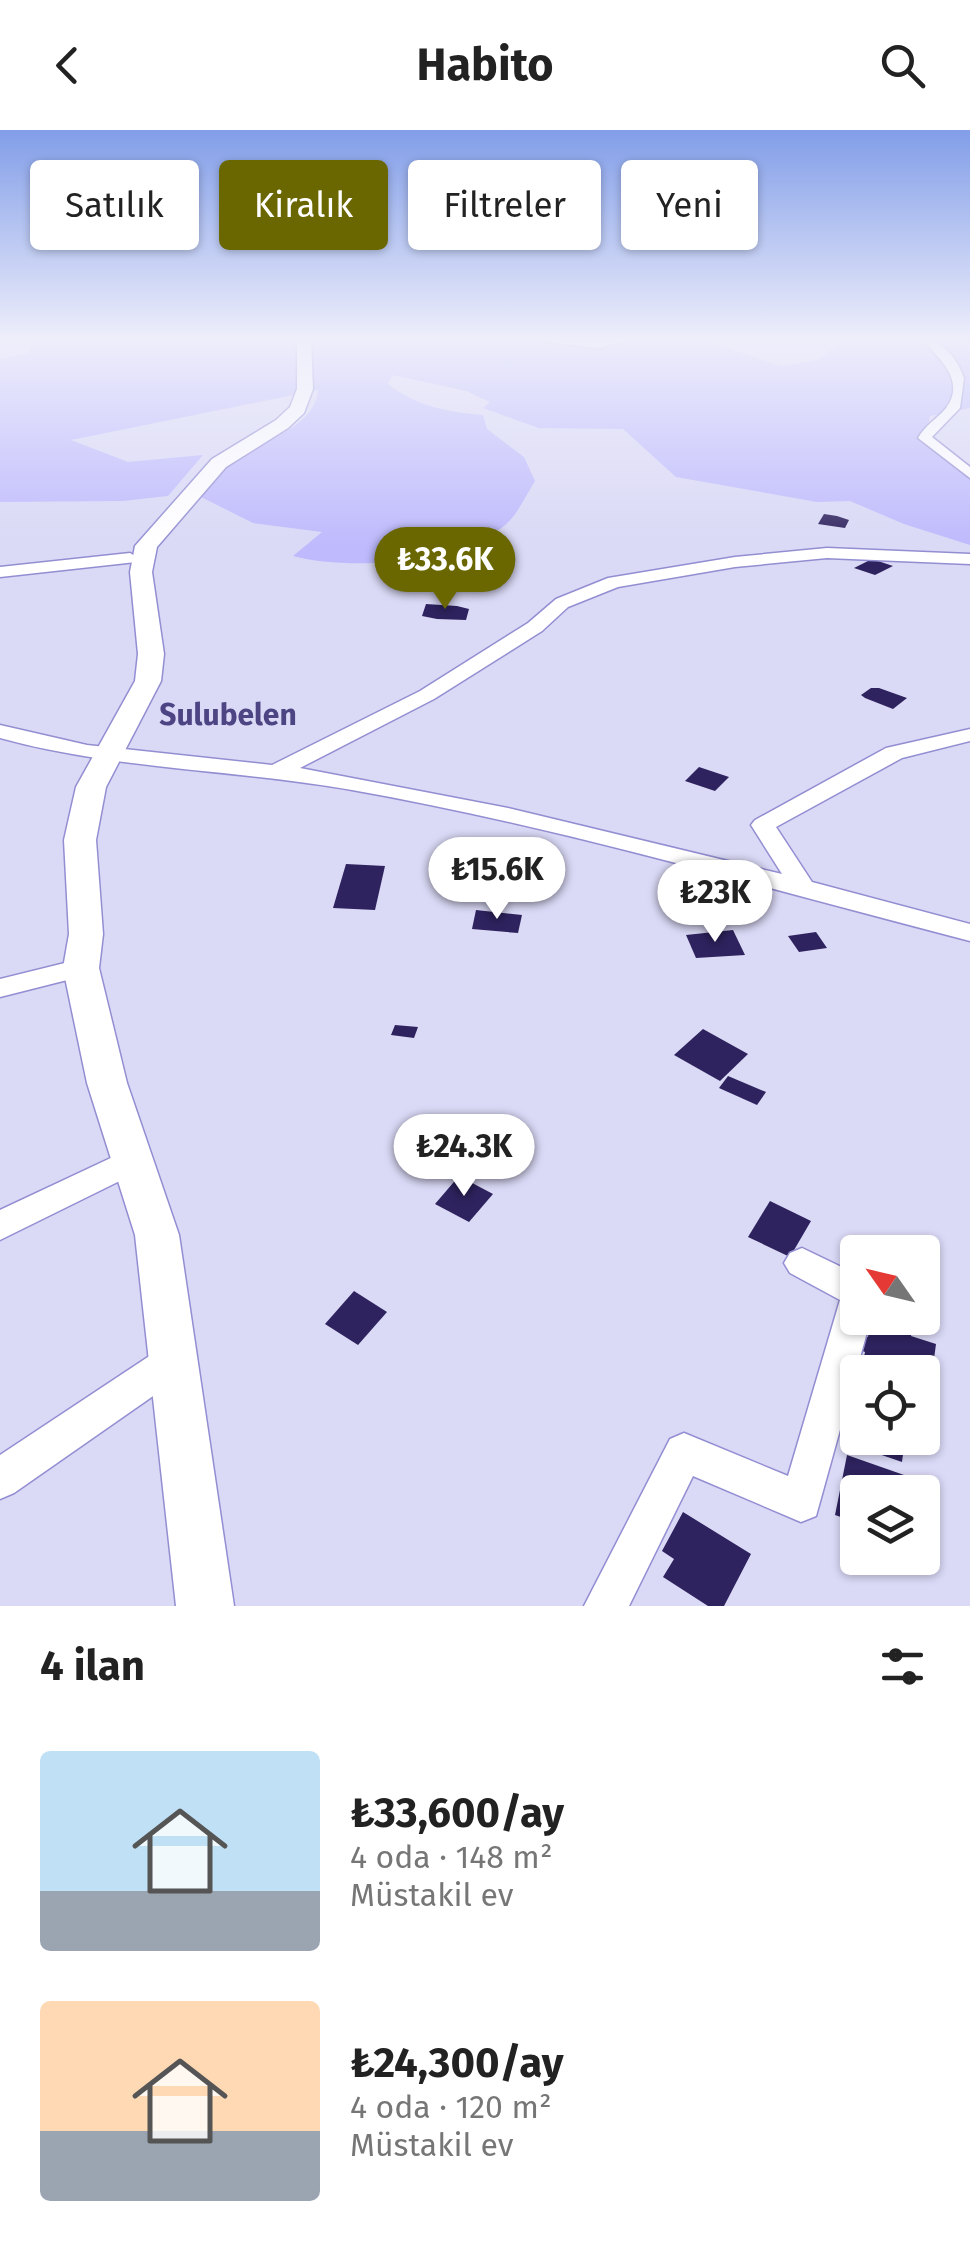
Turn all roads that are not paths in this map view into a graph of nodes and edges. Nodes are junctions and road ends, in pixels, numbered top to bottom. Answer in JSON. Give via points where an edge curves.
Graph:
{"nodes":[{"id":1,"x":290,"y":409,"type":"edge"},
{"id":2,"x":298,"y":409,"type":"edge"},
{"id":3,"x":953,"y":409,"type":"edge"},
{"id":4,"x":970,"y":474,"type":"edge"},
{"id":5,"x":180,"y":500,"type":"junction"},
{"id":6,"x":130,"y":558,"type":"junction"},
{"id":7,"x":970,"y":558,"type":"edge"},
{"id":8,"x":0,"y":572,"type":"edge"},
{"id":9,"x":0,"y":732,"type":"edge"},
{"id":10,"x":970,"y":735,"type":"edge"},
{"id":11,"x":102,"y":756,"type":"junction"},
{"id":12,"x":275,"y":772,"type":"junction"},
{"id":13,"x":803,"y":887,"type":"junction"},
{"id":14,"x":970,"y":933,"type":"edge"},
{"id":15,"x":81,"y":959,"type":"junction"},
{"id":16,"x":0,"y":988,"type":"edge"},
{"id":17,"x":132,"y":1160,"type":"junction"},
{"id":18,"x":0,"y":1226,"type":"edge"},
{"id":19,"x":802,"y":1263,"type":"dead end"},
{"id":20,"x":840,"y":1283,"type":"edge"},
{"id":21,"x":848,"y":1335,"type":"edge"},
{"id":22,"x":176,"y":1359,"type":"junction"},
{"id":23,"x":0,"y":1479,"type":"edge"},
{"id":24,"x":206,"y":1606,"type":"edge"},
{"id":25,"x":606,"y":1606,"type":"edge"}],
"edges":[{"from":1,"to":5,"type":"main road","via":[[212,458]]},
{"from":2,"to":5,"type":"main road","via":[[233,451]]},
{"from":3,"to":4,"type":"street","via":[[925,438]]},
{"from":5,"to":6,"type":"main road","via":[[143,534]]},
{"from":5,"to":11,"type":"main road","via":[[142,558],[148,681]]},
{"from":6,"to":8,"type":"street"},
{"from":6,"to":11,"type":"main road","via":[[138,664]]},
{"from":7,"to":12,"type":"street","via":[[827,553],[614,582],[562,602],[535,627],[428,695]]},
{"from":9,"to":11,"type":"street"},
{"from":10,"to":13,"type":"street","via":[[894,753],[762,825]]},
{"from":11,"to":12,"type":"street"},
{"from":11,"to":15,"type":"main road","via":[[76,790],[64,881],[66,938]]},
{"from":12,"to":13,"type":"street","via":[[527,820]]},
{"from":13,"to":14,"type":"street"},
{"from":15,"to":16,"type":"street"},
{"from":15,"to":17,"type":"main road","via":[[107,1083]]},
{"from":17,"to":18,"type":"street"},
{"from":17,"to":22,"type":"main road","via":[[157,1235]]},
{"from":19,"to":20,"type":"street"},
{"from":21,"to":25,"type":"street","via":[[801,1502],[684,1452]]},
{"from":22,"to":23,"type":"street"},
{"from":22,"to":24,"type":"main road"}]}
